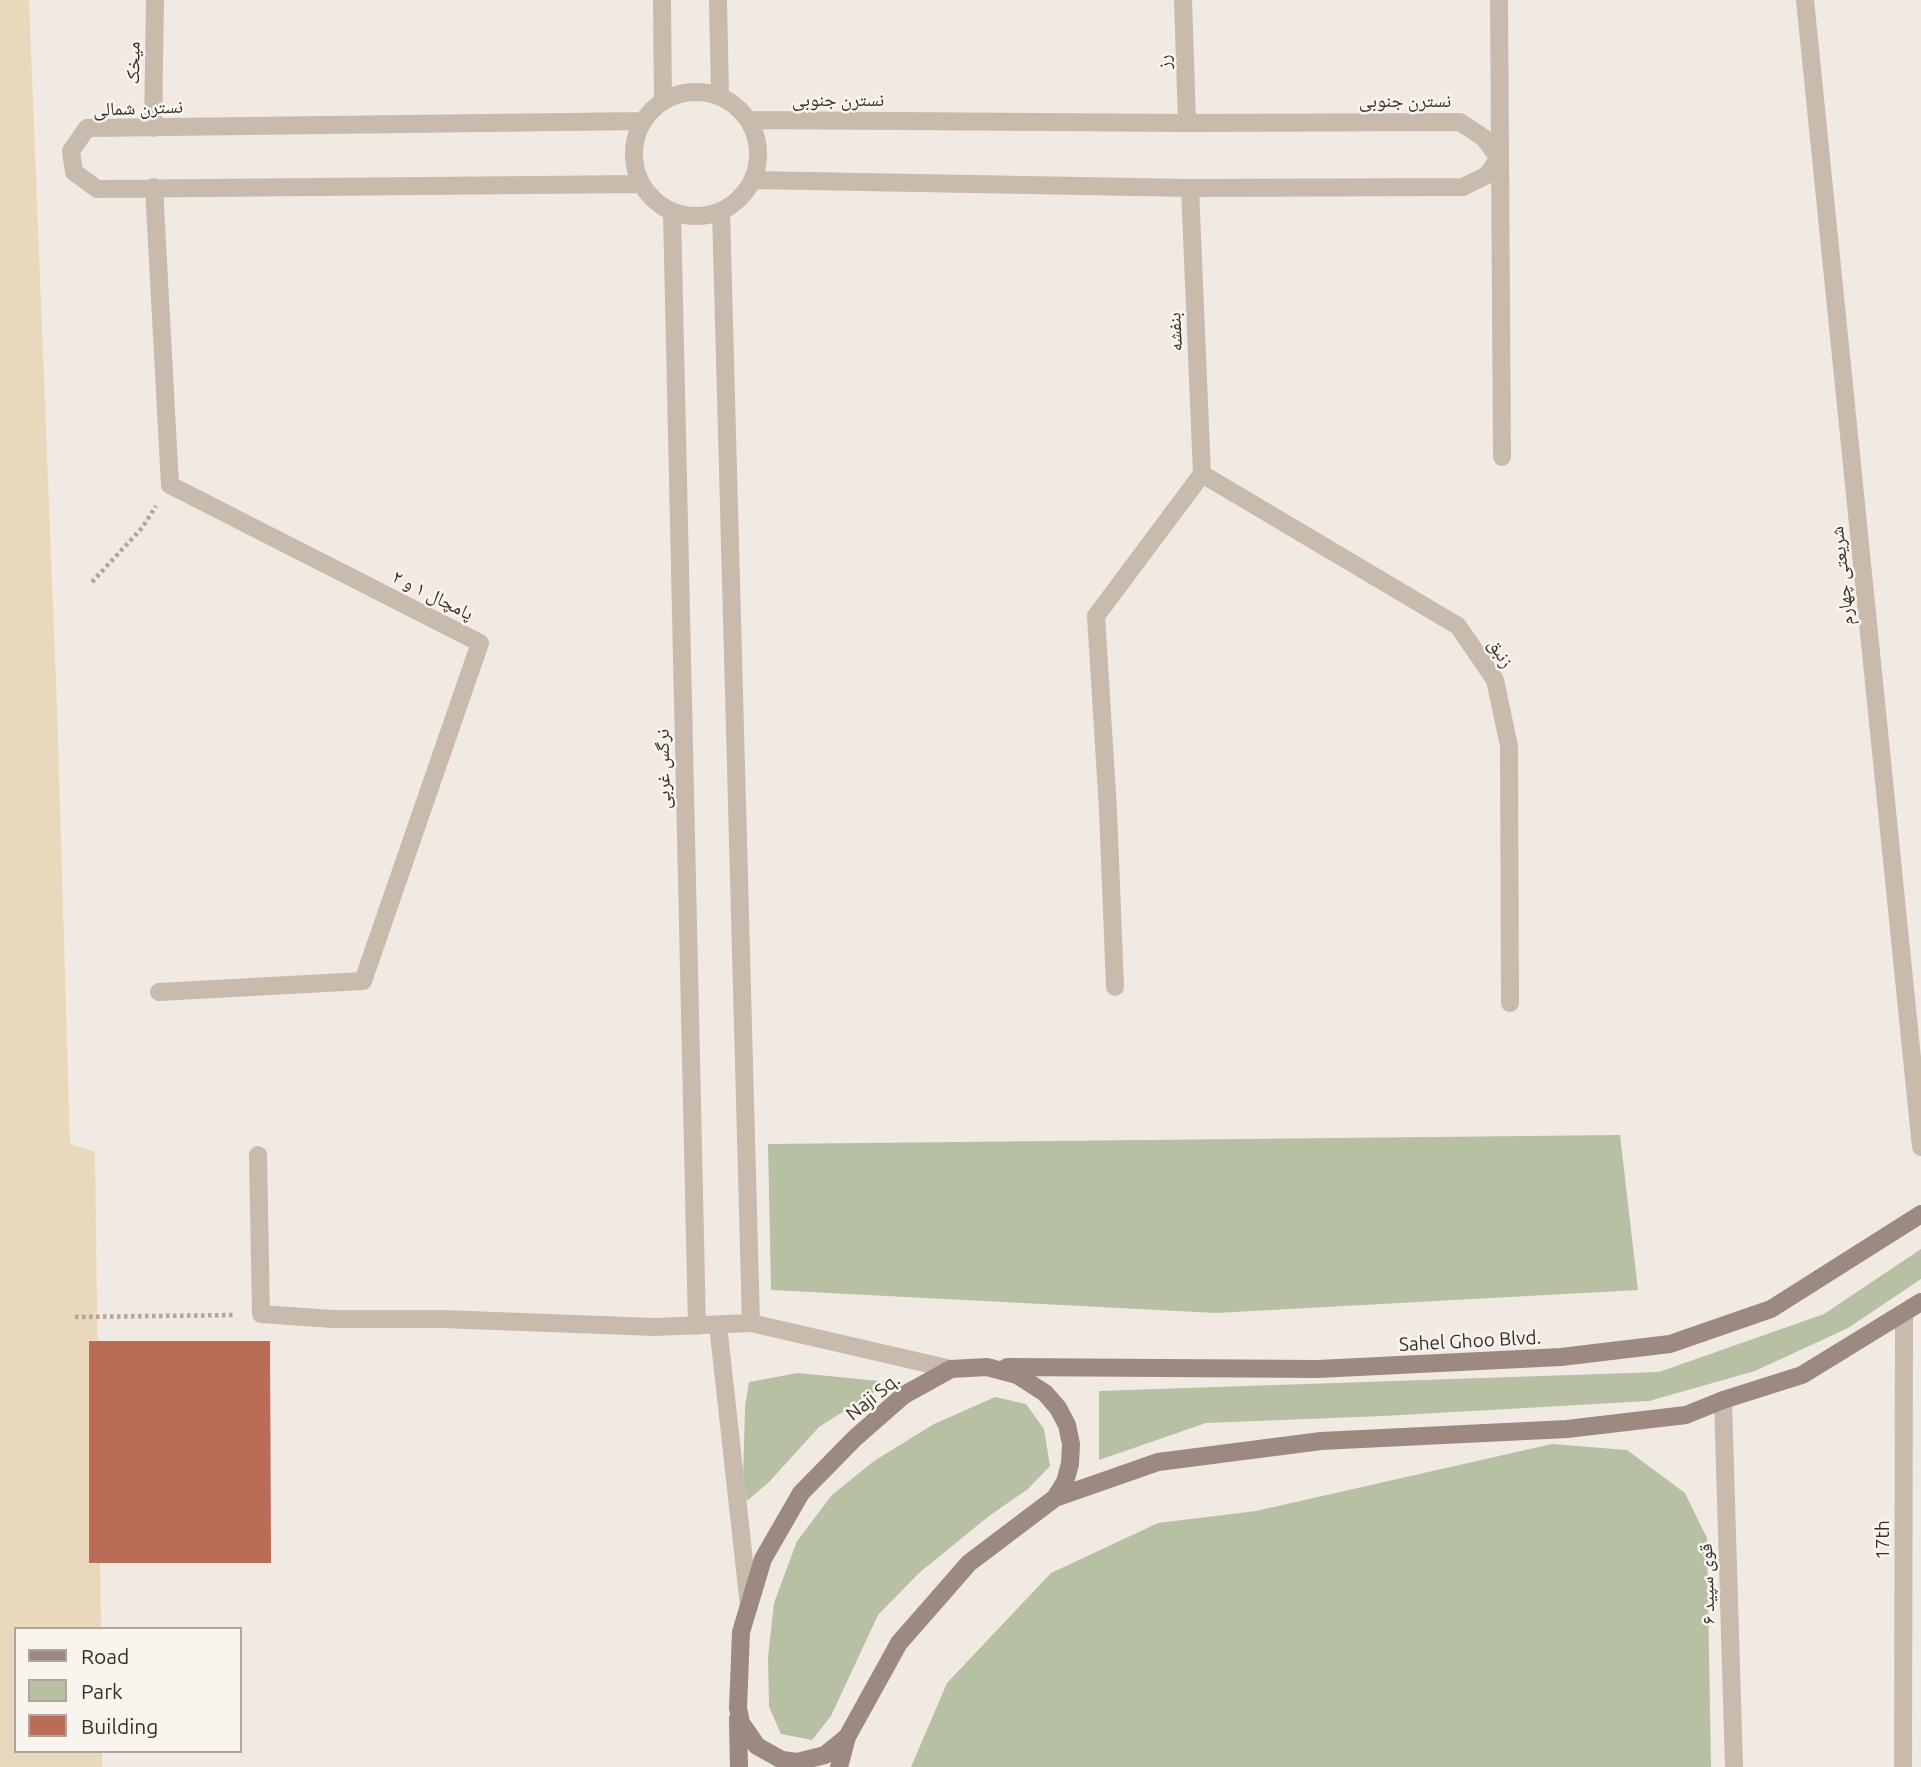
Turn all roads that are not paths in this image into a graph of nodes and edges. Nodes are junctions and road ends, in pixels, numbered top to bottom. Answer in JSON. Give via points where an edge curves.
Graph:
{"nodes":[{"id":1,"x":155,"y":0,"type":"edge"},
{"id":2,"x":662,"y":0,"type":"edge"},
{"id":3,"x":718,"y":0,"type":"edge"},
{"id":4,"x":1183,"y":0,"type":"edge"},
{"id":5,"x":1499,"y":0,"type":"edge"},
{"id":6,"x":1805,"y":0,"type":"edge"},
{"id":7,"x":720,"y":97,"type":"junction"},
{"id":8,"x":663,"y":102,"type":"junction"},
{"id":9,"x":748,"y":120,"type":"junction"},
{"id":10,"x":643,"y":121,"type":"junction"},
{"id":11,"x":1187,"y":123,"type":"junction"},
{"id":12,"x":153,"y":128,"type":"junction"},
{"id":13,"x":1499,"y":159,"type":"junction"},
{"id":14,"x":753,"y":180,"type":"junction"},
{"id":15,"x":641,"y":184,"type":"junction"},
{"id":16,"x":154,"y":187,"type":"junction"},
{"id":17,"x":1190,"y":188,"type":"junction"},
{"id":18,"x":722,"y":211,"type":"junction"},
{"id":19,"x":672,"y":212,"type":"junction"},
{"id":20,"x":1502,"y":457,"type":"dead end"},
{"id":21,"x":1202,"y":474,"type":"junction"},
{"id":22,"x":1115,"y":987,"type":"dead end"},
{"id":23,"x":159,"y":992,"type":"dead end"},
{"id":24,"x":1510,"y":1003,"type":"dead end"},
{"id":25,"x":1921,"y":1147,"type":"edge"},
{"id":26,"x":258,"y":1155,"type":"dead end"},
{"id":27,"x":1921,"y":1214,"type":"edge"},
{"id":28,"x":1921,"y":1302,"type":"edge"},
{"id":29,"x":1904,"y":1313,"type":"junction"},
{"id":30,"x":751,"y":1323,"type":"junction"},
{"id":31,"x":718,"y":1325,"type":"junction"},
{"id":32,"x":696,"y":1326,"type":"junction"},
{"id":33,"x":987,"y":1367,"type":"junction"},
{"id":34,"x":951,"y":1369,"type":"junction"},
{"id":35,"x":1723,"y":1400,"type":"junction"},
{"id":36,"x":1055,"y":1499,"type":"junction"},
{"id":37,"x":749,"y":1607,"type":"junction"},
{"id":38,"x":738,"y":1708,"type":"junction"},
{"id":39,"x":847,"y":1737,"type":"junction"},
{"id":40,"x":738,"y":1767,"type":"edge"},
{"id":41,"x":839,"y":1767,"type":"edge"},
{"id":42,"x":1734,"y":1767,"type":"edge"},
{"id":43,"x":1903,"y":1767,"type":"edge"}],
"edges":[{"from":1,"to":12,"type":"street","name":"میخک"},
{"from":2,"to":8,"type":"street"},
{"from":3,"to":7,"type":"street"},
{"from":4,"to":11,"type":"street","name":"رز"},
{"from":5,"to":13,"type":"street"},
{"from":6,"to":25,"type":"street","name":"شریعتی چهارم"},
{"from":7,"to":8,"type":"street","via":[[701,92]]},
{"from":7,"to":9,"type":"street"},
{"from":8,"to":10,"type":"street"},
{"from":9,"to":11,"type":"street","name":"نسترن جنوبی"},
{"from":9,"to":14,"type":"street","via":[[758,150]]},
{"from":10,"to":12,"type":"street","name":"نسترن شمالی"},
{"from":10,"to":15,"type":"street","via":[[635,163]]},
{"from":11,"to":13,"type":"street","name":"نسترن جنوبی","via":[[1461,122],[1484,138]]},
{"from":12,"to":16,"type":"street","name":"نسترن شمالی","via":[[87,128],[71,151],[74,172],[97,189]]},
{"from":13,"to":17,"type":"street","via":[[1487,175],[1463,187]]},
{"from":13,"to":20,"type":"street"},
{"from":14,"to":17,"type":"street"},
{"from":14,"to":18,"type":"street","via":[[740,198]]},
{"from":15,"to":16,"type":"street","name":"نسترن شمالی"},
{"from":15,"to":19,"type":"street"},
{"from":16,"to":23,"type":"street","name":"پامچال ۱ و ۲","via":[[170,485],[480,643],[363,981]]},
{"from":17,"to":21,"type":"street","name":"بنفشه"},
{"from":18,"to":19,"type":"street","via":[[705,216]]},
{"from":18,"to":30,"type":"street"},
{"from":19,"to":32,"type":"street","name":"نرگس غربی"},
{"from":21,"to":22,"type":"street","via":[[1096,616]]},
{"from":21,"to":24,"type":"street","name":"زنبق","via":[[1458,626],[1495,680],[1509,746]]},
{"from":26,"to":32,"type":"street","via":[[261,1314]]},
{"from":27,"to":33,"type":"main road","name":"Sahel Ghoo Blvd.","via":[[1771,1309],[1670,1344],[1561,1357],[1318,1369]]},
{"from":28,"to":29,"type":"main road"},
{"from":29,"to":35,"type":"main road","via":[[1802,1375]]},
{"from":29,"to":43,"type":"street","name":"17th"},
{"from":30,"to":31,"type":"street"},
{"from":30,"to":34,"type":"street"},
{"from":31,"to":32,"type":"street"},
{"from":31,"to":37,"type":"street"},
{"from":33,"to":34,"type":"main road","name":"Naji Sq."},
{"from":33,"to":36,"type":"main road","name":"Naji Sq.","via":[[1017,1375],[1045,1393],[1067,1425],[1070,1464]]},
{"from":34,"to":37,"type":"main road","name":"Naji Sq.","via":[[904,1395],[801,1493],[763,1559]]},
{"from":35,"to":36,"type":"main road","via":[[1686,1415],[1567,1429],[1321,1441],[1158,1462]]},
{"from":35,"to":42,"type":"street","name":"قوی سپید ۶"},
{"from":36,"to":39,"type":"main road","name":"Naji Sq.","via":[[969,1563],[898,1643]]},
{"from":37,"to":38,"type":"main road","name":"Naji Sq.","via":[[741,1632]]},
{"from":38,"to":39,"type":"main road","name":"Naji Sq.","via":[[748,1736],[763,1751],[782,1760],[804,1761],[825,1755]]},
{"from":38,"to":40,"type":"main road"},
{"from":39,"to":41,"type":"main road"}]}
